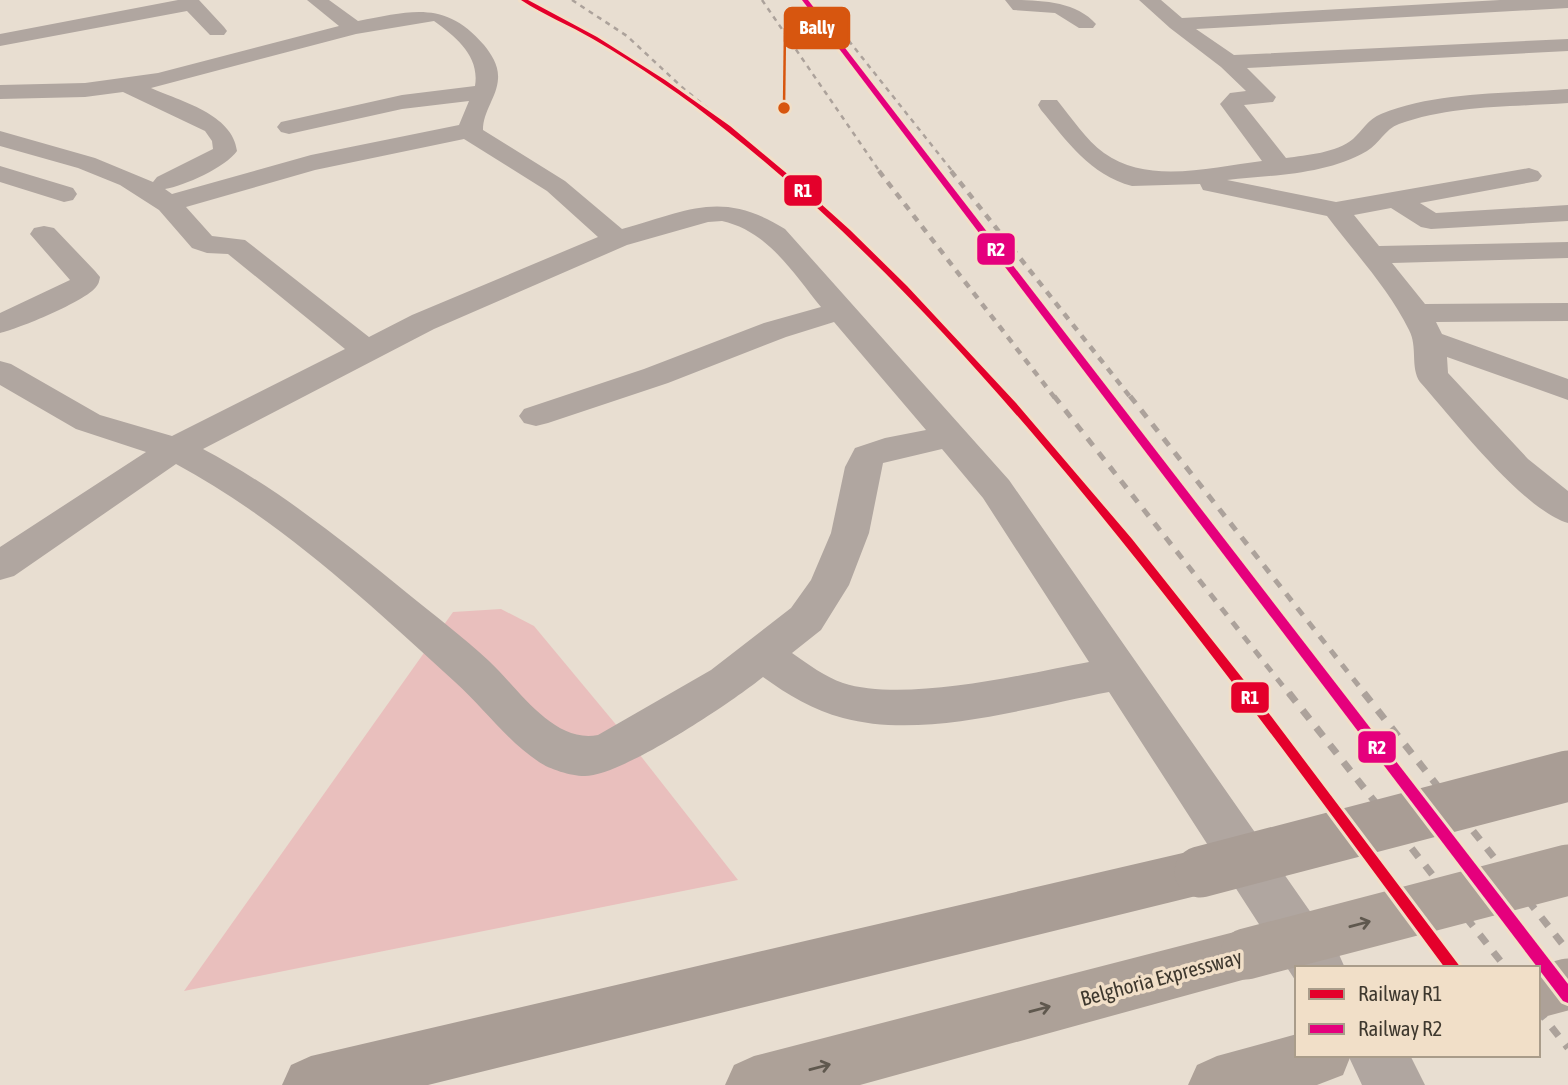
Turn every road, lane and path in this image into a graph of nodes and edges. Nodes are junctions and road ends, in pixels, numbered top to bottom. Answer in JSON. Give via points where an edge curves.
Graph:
{"nodes":[{"id":1,"x":317,"y":0,"type":"edge"},
{"id":2,"x":1015,"y":0,"type":"edge"},
{"id":3,"x":1149,"y":0,"type":"edge"},
{"id":4,"x":190,"y":2,"type":"edge"},
{"id":5,"x":1568,"y":2,"type":"edge"},
{"id":6,"x":0,"y":18,"type":"edge"},
{"id":7,"x":1086,"y":24,"type":"dead end"},
{"id":8,"x":1178,"y":24,"type":"junction"},
{"id":9,"x":354,"y":28,"type":"junction"},
{"id":10,"x":0,"y":31,"type":"edge"},
{"id":11,"x":217,"y":31,"type":"dead end"},
{"id":12,"x":1568,"y":45,"type":"edge"},
{"id":13,"x":2,"y":48,"type":"edge"},
{"id":14,"x":1229,"y":62,"type":"junction"},
{"id":15,"x":125,"y":85,"type":"junction"},
{"id":16,"x":484,"y":92,"type":"junction"},
{"id":17,"x":1568,"y":96,"type":"edge"},
{"id":18,"x":5,"y":101,"type":"edge"},
{"id":19,"x":1049,"y":105,"type":"dead end"},
{"id":20,"x":471,"y":130,"type":"junction"},
{"id":21,"x":0,"y":138,"type":"edge"},
{"id":22,"x":1338,"y":155,"type":"junction"},
{"id":23,"x":311,"y":163,"type":"junction"},
{"id":24,"x":1280,"y":167,"type":"junction"},
{"id":25,"x":0,"y":174,"type":"edge"},
{"id":26,"x":1529,"y":176,"type":"dead end"},
{"id":27,"x":1184,"y":178,"type":"junction"},
{"id":28,"x":64,"y":194,"type":"dead end"},
{"id":29,"x":158,"y":197,"type":"junction"},
{"id":30,"x":1401,"y":199,"type":"junction"},
{"id":31,"x":1336,"y":211,"type":"junction"},
{"id":32,"x":1568,"y":214,"type":"edge"},
{"id":33,"x":44,"y":234,"type":"dead end"},
{"id":34,"x":617,"y":239,"type":"junction"},
{"id":35,"x":1568,"y":250,"type":"edge"},
{"id":36,"x":1373,"y":255,"type":"junction"},
{"id":37,"x":841,"y":311,"type":"junction"},
{"id":38,"x":1568,"y":312,"type":"edge"},
{"id":39,"x":0,"y":324,"type":"edge"},
{"id":40,"x":1423,"y":327,"type":"junction"},
{"id":41,"x":367,"y":351,"type":"junction"},
{"id":42,"x":0,"y":371,"type":"edge"},
{"id":43,"x":1568,"y":390,"type":"edge"},
{"id":44,"x":536,"y":416,"type":"dead end"},
{"id":45,"x":950,"y":436,"type":"junction"},
{"id":46,"x":175,"y":449,"type":"junction"},
{"id":47,"x":1568,"y":510,"type":"edge"},
{"id":48,"x":0,"y":566,"type":"edge"},
{"id":49,"x":762,"y":654,"type":"junction"},
{"id":50,"x":1120,"y":673,"type":"junction"},
{"id":51,"x":1568,"y":776,"type":"edge"},
{"id":52,"x":1568,"y":870,"type":"edge"},
{"id":53,"x":1317,"y":966,"type":"edge"},
{"id":54,"x":1568,"y":984,"type":"edge"},
{"id":55,"x":1540,"y":991,"type":"edge"},
{"id":56,"x":1377,"y":1057,"type":"edge"},
{"id":57,"x":1311,"y":1059,"type":"edge"},
{"id":58,"x":311,"y":1085,"type":"edge"},
{"id":59,"x":754,"y":1085,"type":"edge"},
{"id":60,"x":1217,"y":1085,"type":"edge"},
{"id":61,"x":1396,"y":1085,"type":"edge"}],
"edges":[{"from":1,"to":9,"type":"street"},
{"from":2,"to":7,"type":"street","via":[[1020,6],[1072,10]]},
{"from":3,"to":8,"type":"street"},
{"from":4,"to":11,"type":"street"},
{"from":4,"to":13,"type":"street"},
{"from":5,"to":8,"type":"street"},
{"from":6,"to":10,"type":"street"},
{"from":8,"to":14,"type":"street"},
{"from":9,"to":15,"type":"street","via":[[205,69]]},
{"from":9,"to":16,"type":"street","via":[[438,15],[486,61]]},
{"from":12,"to":14,"type":"street"},
{"from":14,"to":24,"type":"street","via":[[1265,97],[1238,98],[1231,104]]},
{"from":15,"to":18,"type":"street","via":[[30,93]]},
{"from":15,"to":29,"type":"street","via":[[213,126],[224,141],[225,151]]},
{"from":16,"to":20,"type":"street"},
{"from":16,"to":23,"type":"street","via":[[283,118]]},
{"from":17,"to":22,"type":"street","via":[[1432,107],[1387,120],[1361,145]]},
{"from":19,"to":27,"type":"street","via":[[1094,158],[1132,178]]},
{"from":20,"to":23,"type":"street"},
{"from":20,"to":34,"type":"street","via":[[556,186]]},
{"from":21,"to":29,"type":"street","via":[[136,183]]},
{"from":22,"to":24,"type":"street"},
{"from":22,"to":30,"type":"street"},
{"from":23,"to":29,"type":"street"},
{"from":24,"to":27,"type":"street"},
{"from":25,"to":28,"type":"street"},
{"from":26,"to":30,"type":"street"},
{"from":27,"to":31,"type":"street"},
{"from":29,"to":41,"type":"street","via":[[202,242],[235,246]]},
{"from":30,"to":31,"type":"street"},
{"from":30,"to":32,"type":"street","via":[[1431,221]]},
{"from":31,"to":36,"type":"street"},
{"from":33,"to":39,"type":"street","via":[[85,277],[84,284]]},
{"from":34,"to":37,"type":"street","via":[[707,214],[736,214],[775,235]]},
{"from":34,"to":41,"type":"street"},
{"from":35,"to":36,"type":"street"},
{"from":36,"to":40,"type":"street"},
{"from":37,"to":44,"type":"street","via":[[775,330]]},
{"from":37,"to":45,"type":"street"},
{"from":38,"to":40,"type":"street"},
{"from":40,"to":43,"type":"street"},
{"from":40,"to":47,"type":"street","via":[[1432,375],[1515,467]]},
{"from":41,"to":46,"type":"street"},
{"from":42,"to":46,"type":"street","via":[[88,422]]},
{"from":45,"to":49,"type":"street","via":[[868,456],[850,533],[829,585],[806,619]]},
{"from":45,"to":50,"type":"street","via":[[996,489]]},
{"from":46,"to":48,"type":"street"},
{"from":46,"to":49,"type":"street","via":[[226,476],[316,538],[558,751],[584,757],[608,752],[726,682]]},
{"from":49,"to":50,"type":"street","via":[[805,683],[845,701],[900,706],[978,699]]},
{"from":50,"to":53,"type":"street"},
{"from":51,"to":58,"type":"main road","bridge":true,"via":[[1200,873]]},
{"from":59,"to":52,"type":"highway","name":"Belghoria Expressway","one_way":true,"bridge":true},
{"from":54,"to":55,"type":"highway","bridge":true},
{"from":56,"to":61,"type":"street"},
{"from":57,"to":60,"type":"highway"}]}
